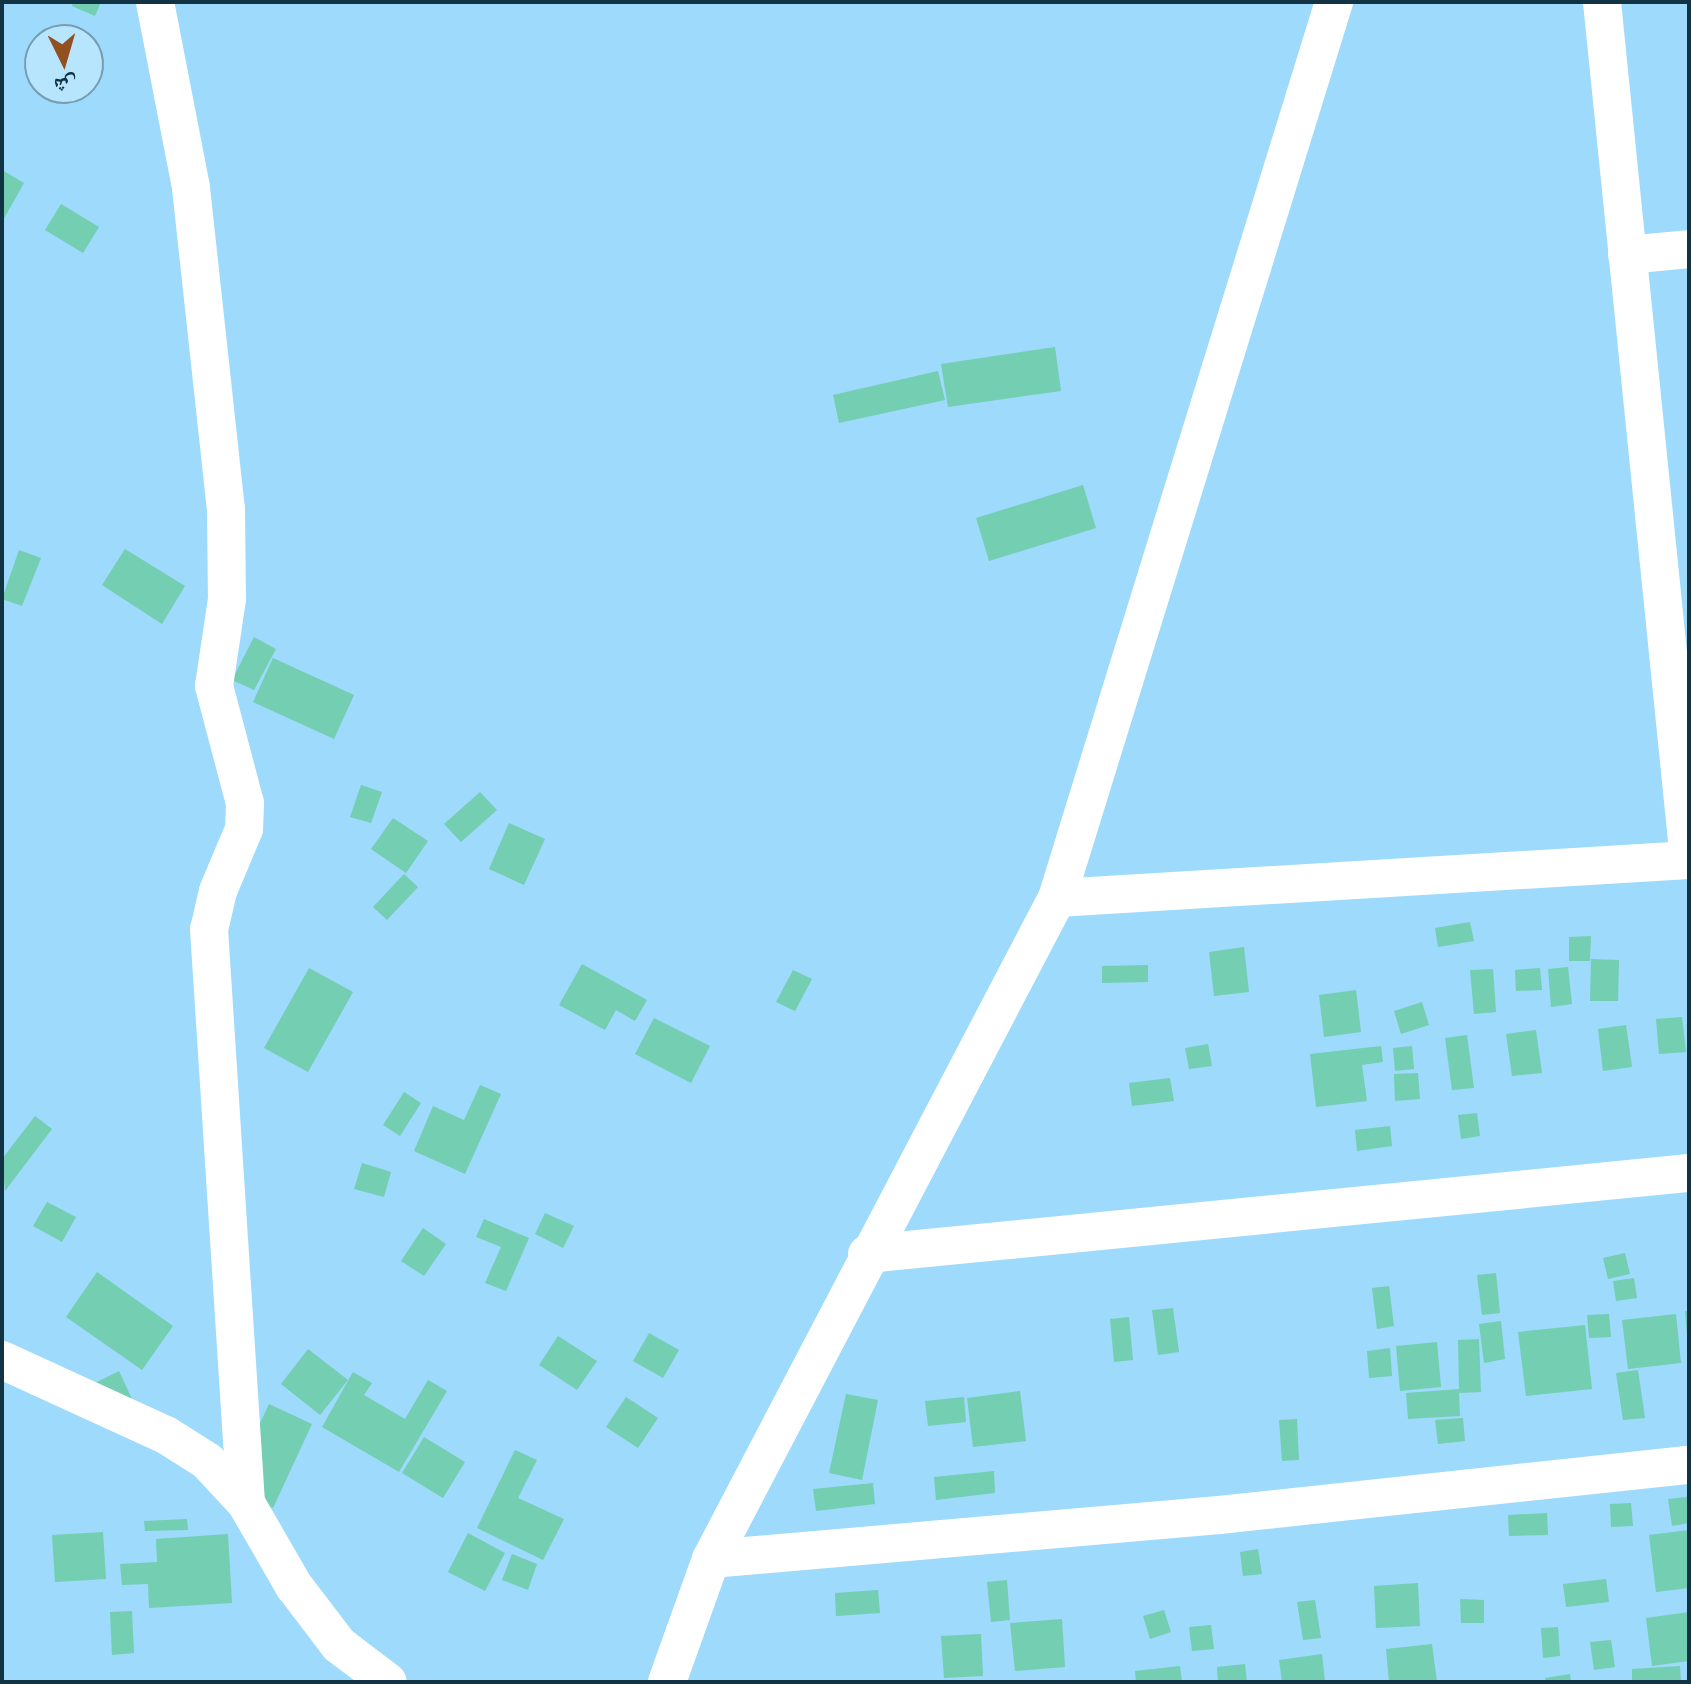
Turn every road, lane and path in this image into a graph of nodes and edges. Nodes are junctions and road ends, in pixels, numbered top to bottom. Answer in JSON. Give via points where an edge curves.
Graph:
{"nodes":[{"id":1,"x":155,"y":2,"type":"edge"},
{"id":2,"x":1334,"y":2,"type":"edge"},
{"id":3,"x":1602,"y":2,"type":"edge"},
{"id":4,"x":1689,"y":249,"type":"edge"},
{"id":5,"x":1627,"y":255,"type":"junction"},
{"id":6,"x":1672,"y":545,"type":"edge"},
{"id":7,"x":1689,"y":860,"type":"edge"},
{"id":8,"x":1057,"y":898,"type":"junction"},
{"id":9,"x":1689,"y":1173,"type":"edge"},
{"id":10,"x":867,"y":1254,"type":"junction"},
{"id":11,"x":2,"y":1360,"type":"edge"},
{"id":12,"x":1689,"y":1465,"type":"edge"},
{"id":13,"x":246,"y":1503,"type":"junction"},
{"id":14,"x":711,"y":1559,"type":"junction"},
{"id":15,"x":388,"y":1682,"type":"edge"},
{"id":16,"x":667,"y":1682,"type":"edge"}],
"edges":[{"from":1,"to":13,"type":"street","via":[[191,188],[226,509],[227,599],[214,686],[245,803],[244,829],[218,891],[209,929]]},
{"from":2,"to":8,"type":"street"},
{"from":3,"to":5,"type":"street"},
{"from":4,"to":5,"type":"street"},
{"from":5,"to":6,"type":"street"},
{"from":6,"to":7,"type":"street"},
{"from":7,"to":8,"type":"street"},
{"from":8,"to":10,"type":"street"},
{"from":9,"to":10,"type":"street"},
{"from":10,"to":14,"type":"street"},
{"from":11,"to":13,"type":"street","via":[[166,1435],[207,1461]]},
{"from":12,"to":14,"type":"street","via":[[1219,1515]]},
{"from":13,"to":15,"type":"street","via":[[294,1586],[339,1645]]},
{"from":14,"to":16,"type":"street"}]}
